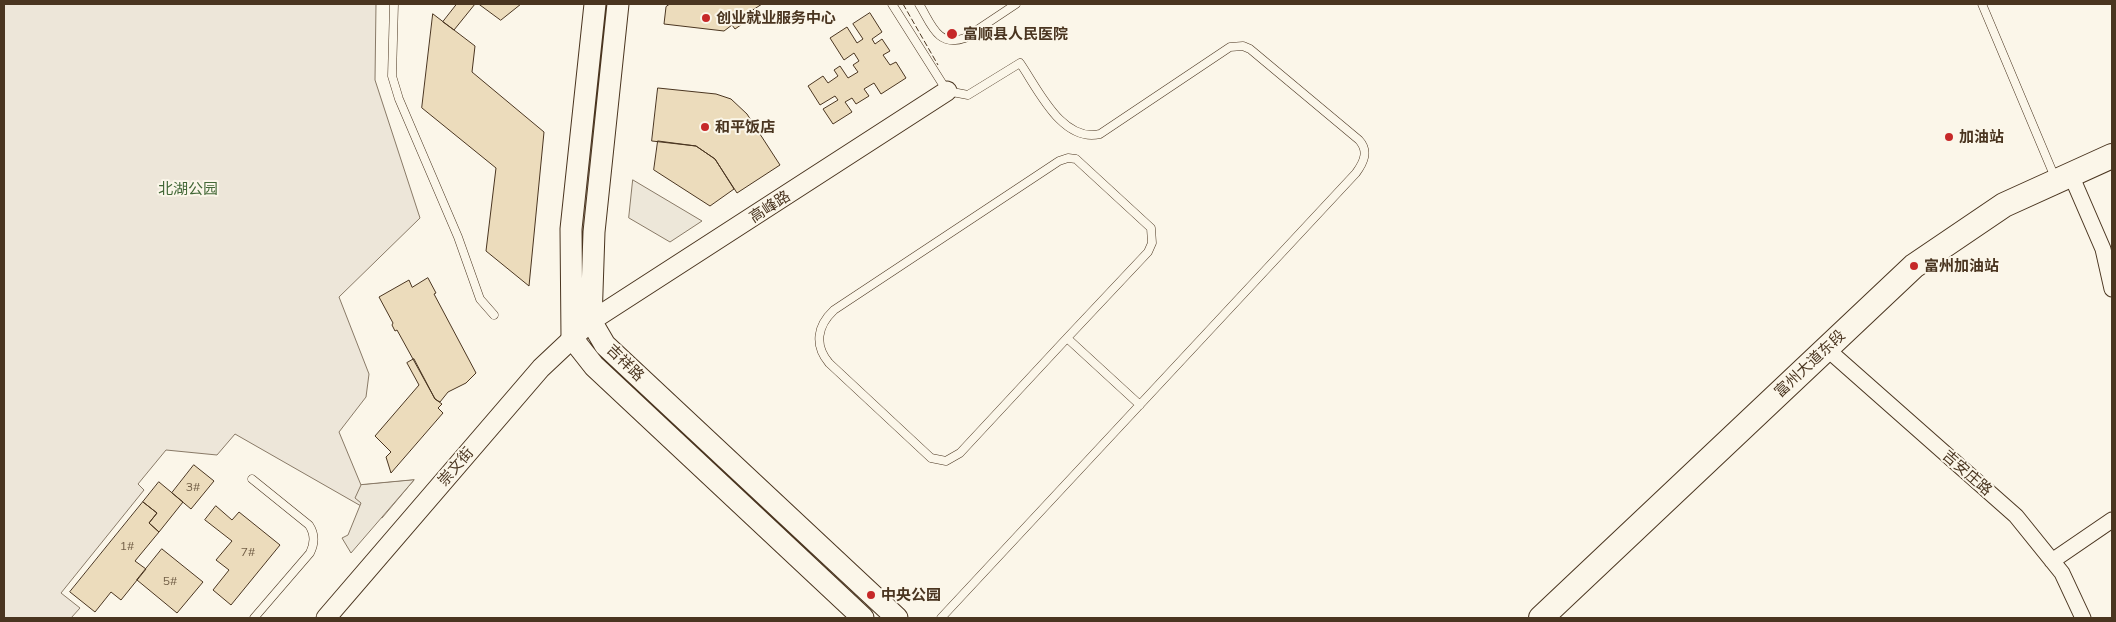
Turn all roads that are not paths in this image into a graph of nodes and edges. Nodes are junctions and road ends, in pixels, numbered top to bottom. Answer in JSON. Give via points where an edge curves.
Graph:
{"nodes":[{"id":1,"x":394,"y":4,"type":"edge"},
{"id":2,"x":595,"y":4,"type":"edge"},
{"id":3,"x":892,"y":4,"type":"edge"},
{"id":4,"x":919,"y":4,"type":"edge"},
{"id":5,"x":1016,"y":4,"type":"edge"},
{"id":6,"x":1982,"y":4,"type":"edge"},
{"id":7,"x":621,"y":6,"type":"edge"},
{"id":8,"x":947,"y":91,"type":"junction"},
{"id":9,"x":2112,"y":156,"type":"edge"},
{"id":10,"x":2064,"y":178,"type":"junction"},
{"id":11,"x":2112,"y":289,"type":"edge"},
{"id":12,"x":494,"y":315,"type":"dead end"},
{"id":13,"x":591,"y":321,"type":"junction"},
{"id":14,"x":572,"y":338,"type":"junction"},
{"id":15,"x":1067,"y":338,"type":"junction"},
{"id":16,"x":1827,"y":349,"type":"junction"},
{"id":17,"x":1140,"y":405,"type":"junction"},
{"id":18,"x":252,"y":480,"type":"dead end"},
{"id":19,"x":2112,"y":520,"type":"edge"},
{"id":20,"x":2052,"y":561,"type":"junction"},
{"id":21,"x":254,"y":618,"type":"edge"},
{"id":22,"x":326,"y":618,"type":"edge"},
{"id":23,"x":863,"y":618,"type":"edge"},
{"id":24,"x":897,"y":618,"type":"edge"},
{"id":25,"x":941,"y":618,"type":"edge"},
{"id":26,"x":1541,"y":618,"type":"edge"},
{"id":27,"x":2083,"y":618,"type":"edge"}],
"edges":[{"from":1,"to":12,"type":"lane","via":[[392,76],[396,92],[458,237],[480,299]]},
{"from":2,"to":14,"type":"main road","via":[[571,229]]},
{"from":3,"to":8,"type":"lane"},
{"from":4,"to":5,"type":"lane","via":[[937,34],[945,41],[955,42]]},
{"from":6,"to":10,"type":"lane"},
{"from":7,"to":13,"type":"main road","via":[[594,232]]},
{"from":8,"to":13,"type":"street","name":"高峰路"},
{"from":8,"to":17,"type":"lane","via":[[968,95],[1020,63],[1059,119],[1078,134],[1092,136],[1100,134],[1230,47],[1243,46],[1362,144],[1365,157],[1356,174]]},
{"from":9,"to":10,"type":"main road","name":"富州大道东段"},
{"from":10,"to":11,"type":"street","via":[[2103,249]]},
{"from":10,"to":16,"type":"main road","name":"富州大道东段","via":[[2004,205],[1914,266]]},
{"from":13,"to":14,"type":"street","name":"崇文街"},
{"from":13,"to":24,"type":"main road","name":"吉祥路","via":[[605,345]]},
{"from":14,"to":22,"type":"street","name":"崇文街","via":[[541,368]]},
{"from":14,"to":23,"type":"main road","name":"吉祥路","via":[[594,366]]},
{"from":15,"to":15,"type":"lane","via":[[960,453],[946,461],[931,458],[830,363],[822,355],[818,336],[824,319],[834,310],[1068,158],[1083,164],[1146,222],[1153,235],[1148,252]]},
{"from":15,"to":17,"type":"lane"},
{"from":16,"to":20,"type":"street","name":"吉安庄路","via":[[2016,516]]},
{"from":16,"to":26,"type":"main road","name":"富州大道东段"},
{"from":17,"to":25,"type":"lane"},
{"from":18,"to":21,"type":"lane","via":[[309,525],[314,543],[310,553]]},
{"from":19,"to":20,"type":"street"},
{"from":20,"to":27,"type":"street","name":"吉安庄路","via":[[2062,573]]}]}
